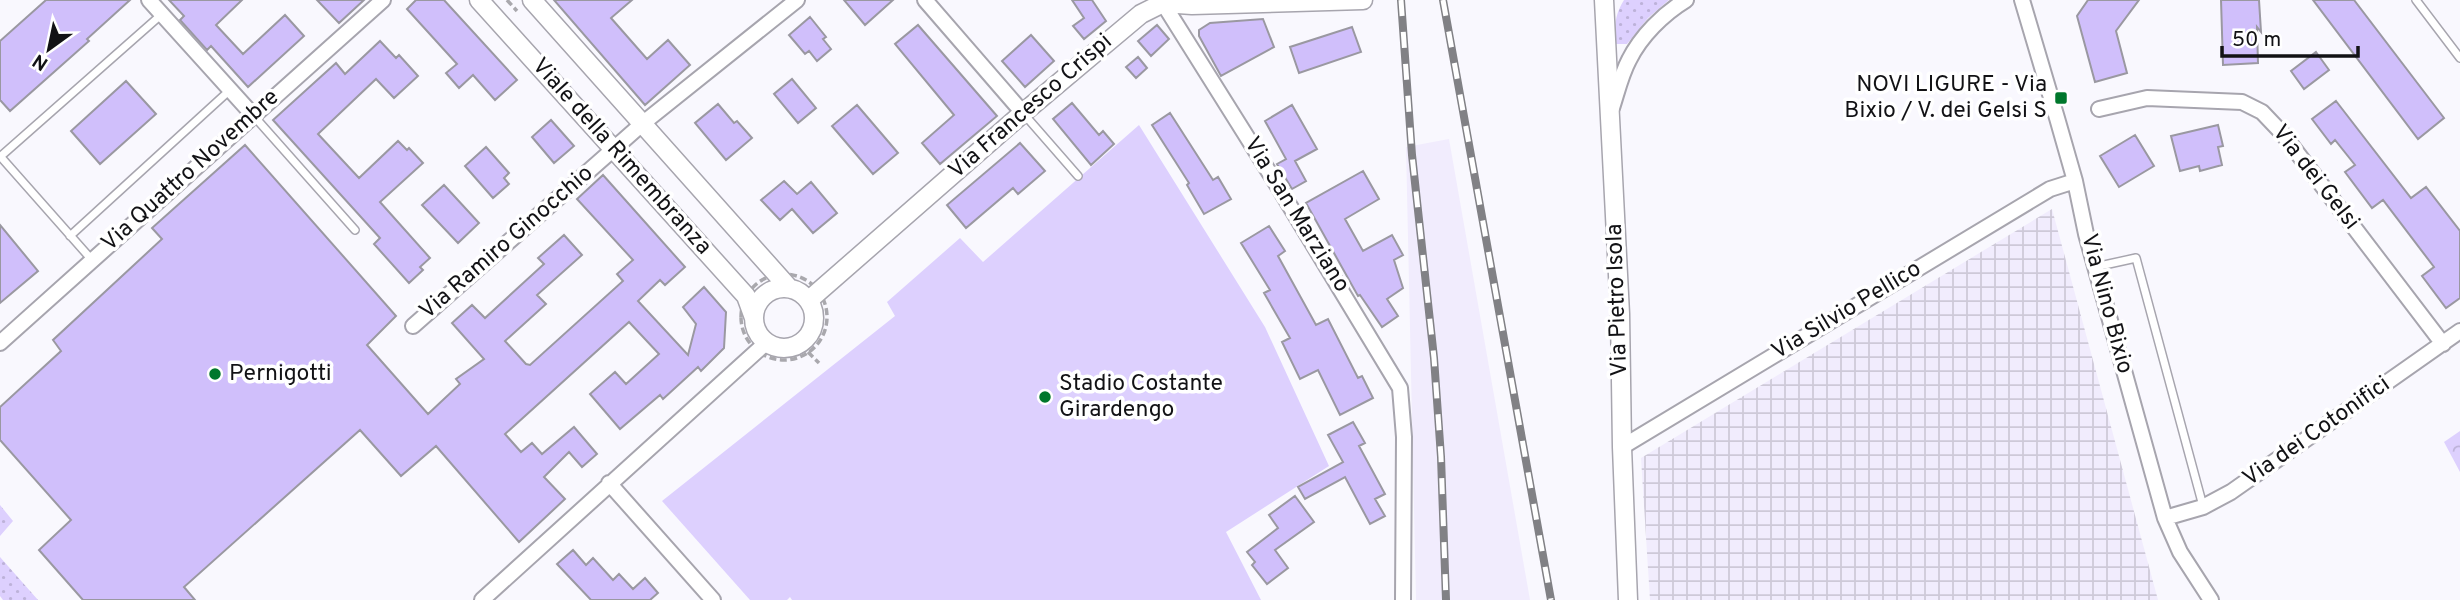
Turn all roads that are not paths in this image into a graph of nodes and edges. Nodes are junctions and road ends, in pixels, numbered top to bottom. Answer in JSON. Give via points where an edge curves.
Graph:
{"nodes":[{"id":1,"x":149,"y":0,"type":"edge"},
{"id":2,"x":383,"y":0,"type":"edge"},
{"id":3,"x":479,"y":0,"type":"edge"},
{"id":4,"x":532,"y":0,"type":"edge"},
{"id":5,"x":797,"y":0,"type":"edge"},
{"id":6,"x":925,"y":0,"type":"edge"},
{"id":7,"x":1363,"y":0,"type":"edge"},
{"id":8,"x":1604,"y":0,"type":"edge"},
{"id":9,"x":1686,"y":0,"type":"edge"},
{"id":10,"x":2022,"y":0,"type":"edge"},
{"id":11,"x":2416,"y":0,"type":"edge"},
{"id":12,"x":1292,"y":1,"type":"edge"},
{"id":13,"x":1162,"y":2,"type":"edge"},
{"id":14,"x":162,"y":15,"type":"junction"},
{"id":15,"x":2460,"y":58,"type":"edge"},
{"id":16,"x":230,"y":89,"type":"junction"},
{"id":17,"x":2099,"y":108,"type":"dead end"},
{"id":18,"x":1023,"y":113,"type":"junction"},
{"id":19,"x":1610,"y":113,"type":"junction"},
{"id":20,"x":253,"y":114,"type":"junction"},
{"id":21,"x":642,"y":124,"type":"junction"},
{"id":22,"x":614,"y":149,"type":"junction"},
{"id":23,"x":0,"y":157,"type":"edge"},
{"id":24,"x":1078,"y":176,"type":"dead end"},
{"id":25,"x":2074,"y":181,"type":"junction"},
{"id":26,"x":355,"y":230,"type":"dead end"},
{"id":27,"x":70,"y":236,"type":"junction"},
{"id":28,"x":92,"y":260,"type":"junction"},
{"id":29,"x":2095,"y":267,"type":"junction"},
{"id":30,"x":783,"y":281,"type":"junction"},
{"id":31,"x":813,"y":296,"type":"junction"},
{"id":32,"x":754,"y":318,"type":"junction"},
{"id":33,"x":413,"y":326,"type":"dead end"},
{"id":34,"x":2460,"y":331,"type":"edge"},
{"id":35,"x":0,"y":343,"type":"edge"},
{"id":36,"x":2443,"y":344,"type":"junction"},
{"id":37,"x":762,"y":346,"type":"junction"},
{"id":38,"x":1622,"y":447,"type":"junction"},
{"id":39,"x":609,"y":483,"type":"junction"},
{"id":40,"x":2203,"y":507,"type":"junction"},
{"id":41,"x":2165,"y":518,"type":"junction"},
{"id":42,"x":482,"y":600,"type":"edge"},
{"id":43,"x":713,"y":600,"type":"edge"},
{"id":44,"x":1403,"y":600,"type":"edge"},
{"id":45,"x":1628,"y":600,"type":"edge"},
{"id":46,"x":2211,"y":600,"type":"edge"}],
"edges":[{"from":1,"to":14,"type":"street"},
{"from":2,"to":20,"type":"street","name":"Via Quattro Novembre"},
{"from":3,"to":22,"type":"street","name":"Viale della Rimembranza"},
{"from":4,"to":21,"type":"street","name":"Viale della Rimembranza"},
{"from":5,"to":21,"type":"street","name":"Via Ramiro Ginocchio"},
{"from":6,"to":18,"type":"street"},
{"from":7,"to":12,"type":"street"},
{"from":8,"to":19,"type":"street","name":"Via Pietro Isola"},
{"from":9,"to":19,"type":"street","via":[[1648,32],[1628,61]]},
{"from":10,"to":25,"type":"street","name":"Via Nino Bixio"},
{"from":11,"to":15,"type":"lane"},
{"from":12,"to":13,"type":"street"},
{"from":13,"to":18,"type":"street","name":"Via Francesco Crispi","via":[[1118,31]]},
{"from":13,"to":44,"type":"street","name":"Via San Marziano","via":[[1400,388]]},
{"from":14,"to":16,"type":"street"},
{"from":14,"to":23,"type":"lane"},
{"from":16,"to":20,"type":"street"},
{"from":16,"to":27,"type":"lane"},
{"from":17,"to":36,"type":"street","name":"Via dei Gelsi","via":[[2147,98],[2242,102],[2262,112]]},
{"from":18,"to":24,"type":"lane"},
{"from":18,"to":31,"type":"street","name":"Via Francesco Crispi"},
{"from":19,"to":38,"type":"street","name":"Via Pietro Isola"},
{"from":20,"to":26,"type":"lane"},
{"from":20,"to":28,"type":"street","name":"Via Quattro Novembre"},
{"from":21,"to":22,"type":"street","name":"Via Ramiro Ginocchio"},
{"from":21,"to":30,"type":"street","name":"Viale della Rimembranza"},
{"from":22,"to":32,"type":"street","name":"Viale della Rimembranza","via":[[746,296]]},
{"from":22,"to":33,"type":"street","name":"Via Ramiro Ginocchio"},
{"from":23,"to":27,"type":"lane"},
{"from":25,"to":29,"type":"street","name":"Via Nino Bixio"},
{"from":25,"to":38,"type":"street","name":"Via Silvio Pellico","via":[[2050,188]]},
{"from":27,"to":28,"type":"lane"},
{"from":28,"to":35,"type":"street","name":"Via Quattro Novembre"},
{"from":29,"to":40,"type":"lane","via":[[2136,258]]},
{"from":29,"to":41,"type":"street","name":"Via Nino Bixio"},
{"from":30,"to":31,"type":"street","via":[[803,295]]},
{"from":30,"to":32,"type":"street","via":[[765,295]]},
{"from":31,"to":37,"type":"street","via":[[814,318],[808,335],[794,346]]},
{"from":32,"to":37,"type":"street"},
{"from":34,"to":36,"type":"street","name":"Via dei Cotonifici"},
{"from":36,"to":40,"type":"street","name":"Via dei Cotonifici","via":[[2252,479]]},
{"from":37,"to":39,"type":"street"},
{"from":38,"to":45,"type":"street","name":"Via Pietro Isola"},
{"from":39,"to":42,"type":"street"},
{"from":39,"to":43,"type":"street"},
{"from":40,"to":41,"type":"street","name":"Via dei Cotonifici"},
{"from":41,"to":46,"type":"street","name":"Via Nino Bixio","via":[[2180,552]]}]}
